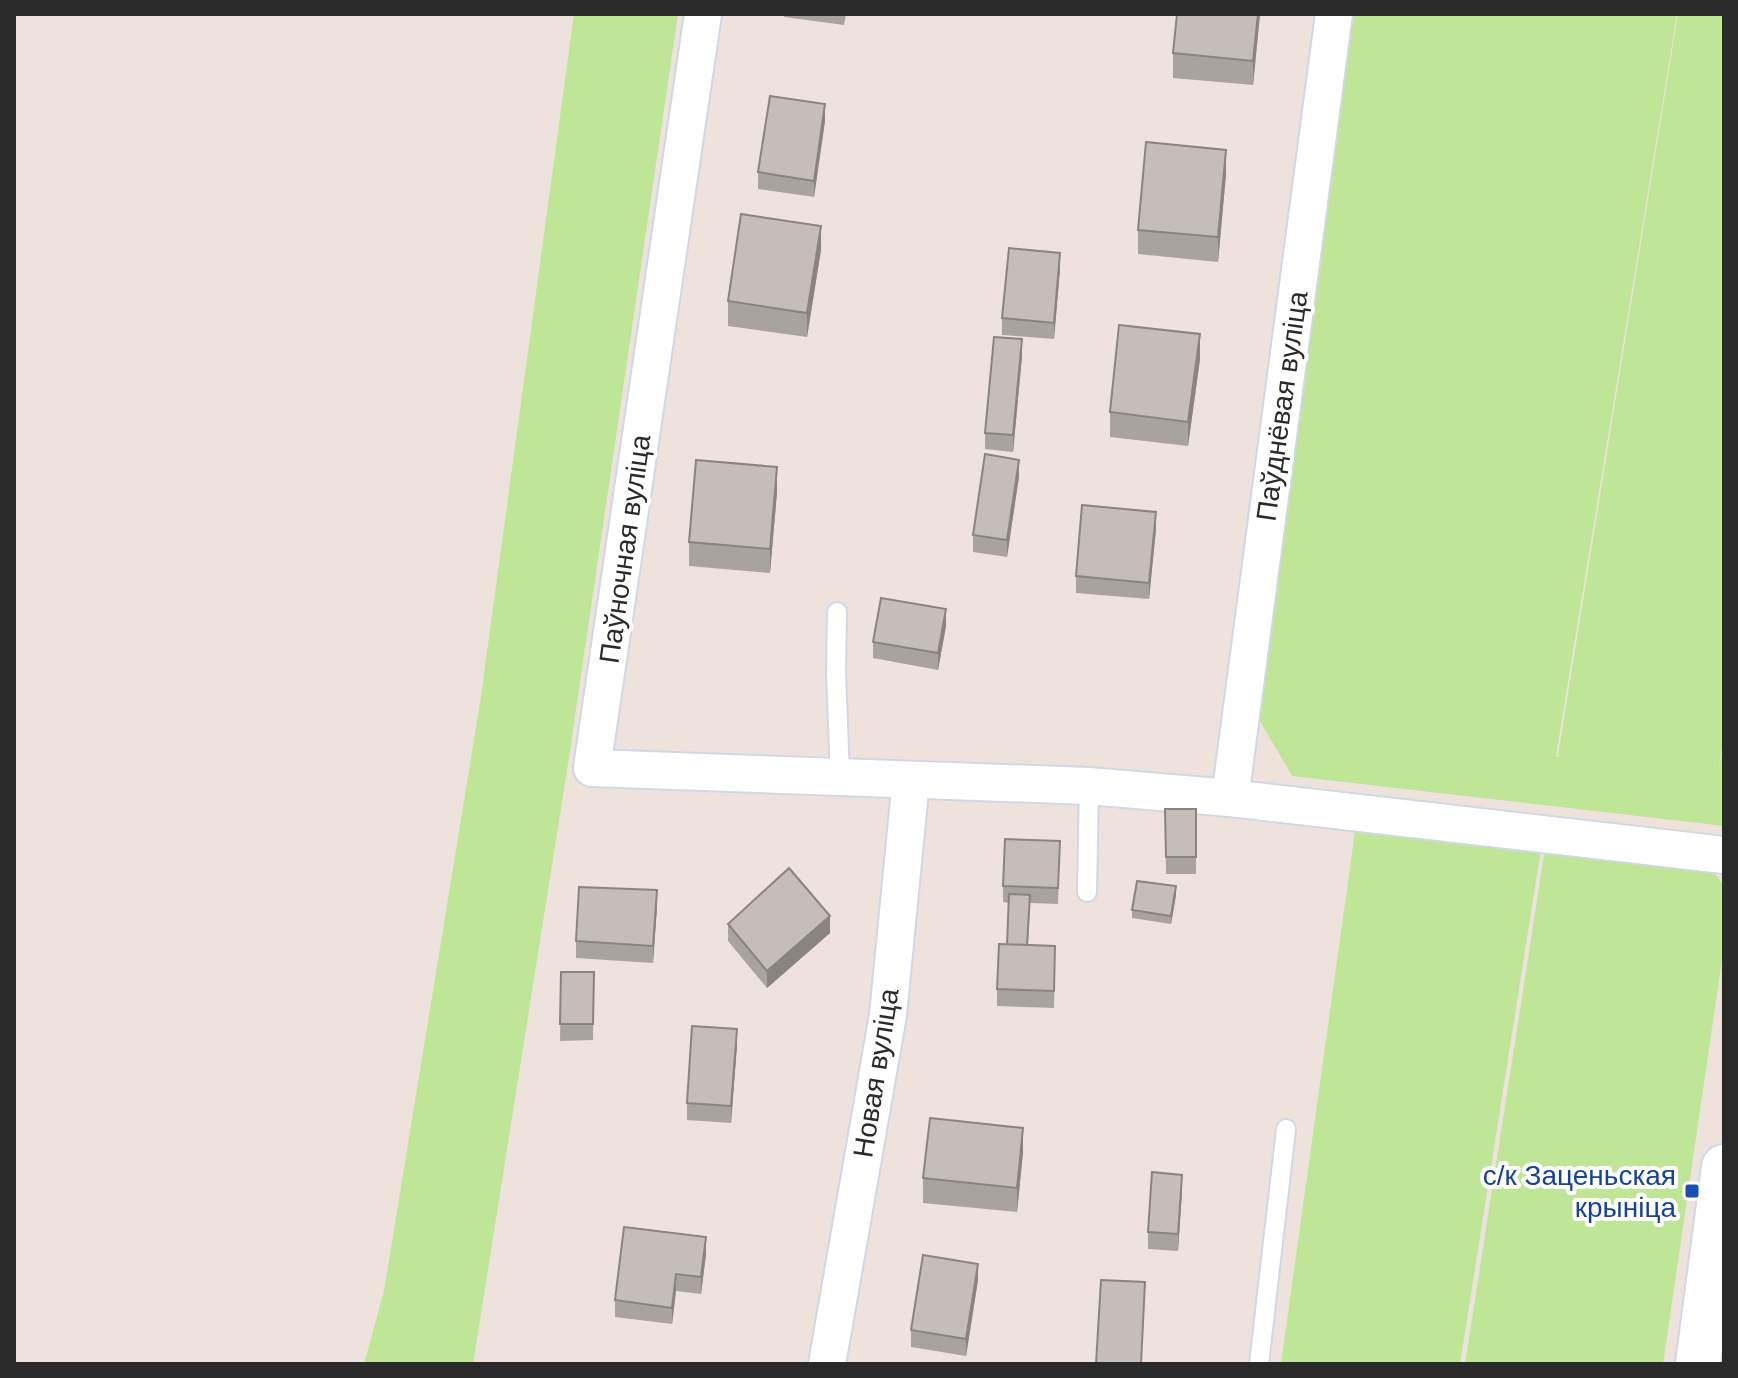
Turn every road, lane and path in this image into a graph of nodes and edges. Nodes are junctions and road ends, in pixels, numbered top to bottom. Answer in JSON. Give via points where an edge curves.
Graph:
{"nodes":[{"id":1,"x":703,"y":14,"type":"edge"},
{"id":2,"x":1334,"y":14,"type":"edge"},
{"id":3,"x":837,"y":612,"type":"dead end"},
{"id":4,"x":840,"y":777,"type":"junction"},
{"id":5,"x":911,"y":780,"type":"junction"},
{"id":6,"x":1089,"y":786,"type":"junction"},
{"id":7,"x":1230,"y":798,"type":"junction"},
{"id":8,"x":1724,"y":855,"type":"edge"},
{"id":9,"x":1087,"y":892,"type":"dead end"},
{"id":10,"x":1286,"y":1129,"type":"dead end"},
{"id":11,"x":1724,"y":1167,"type":"edge"},
{"id":12,"x":827,"y":1364,"type":"edge"},
{"id":13,"x":1259,"y":1364,"type":"edge"},
{"id":14,"x":1698,"y":1364,"type":"edge"}],
"edges":[{"from":1,"to":4,"type":"street","name":"Паўночная вуліца","via":[[592,768]]},
{"from":2,"to":7,"type":"street","name":"Паўднёвая вуліца"},
{"from":3,"to":4,"type":"lane"},
{"from":4,"to":5,"type":"street","name":"Паўночная вуліца"},
{"from":5,"to":6,"type":"street","name":"Паўночная вуліца"},
{"from":5,"to":12,"type":"street","name":"Новая вуліца","via":[[888,1015]]},
{"from":6,"to":7,"type":"street","name":"Паўночная вуліца"},
{"from":6,"to":9,"type":"lane"},
{"from":7,"to":8,"type":"street","name":"Паўночная вуліца"},
{"from":10,"to":13,"type":"lane"},
{"from":11,"to":14,"type":"main road"}]}
